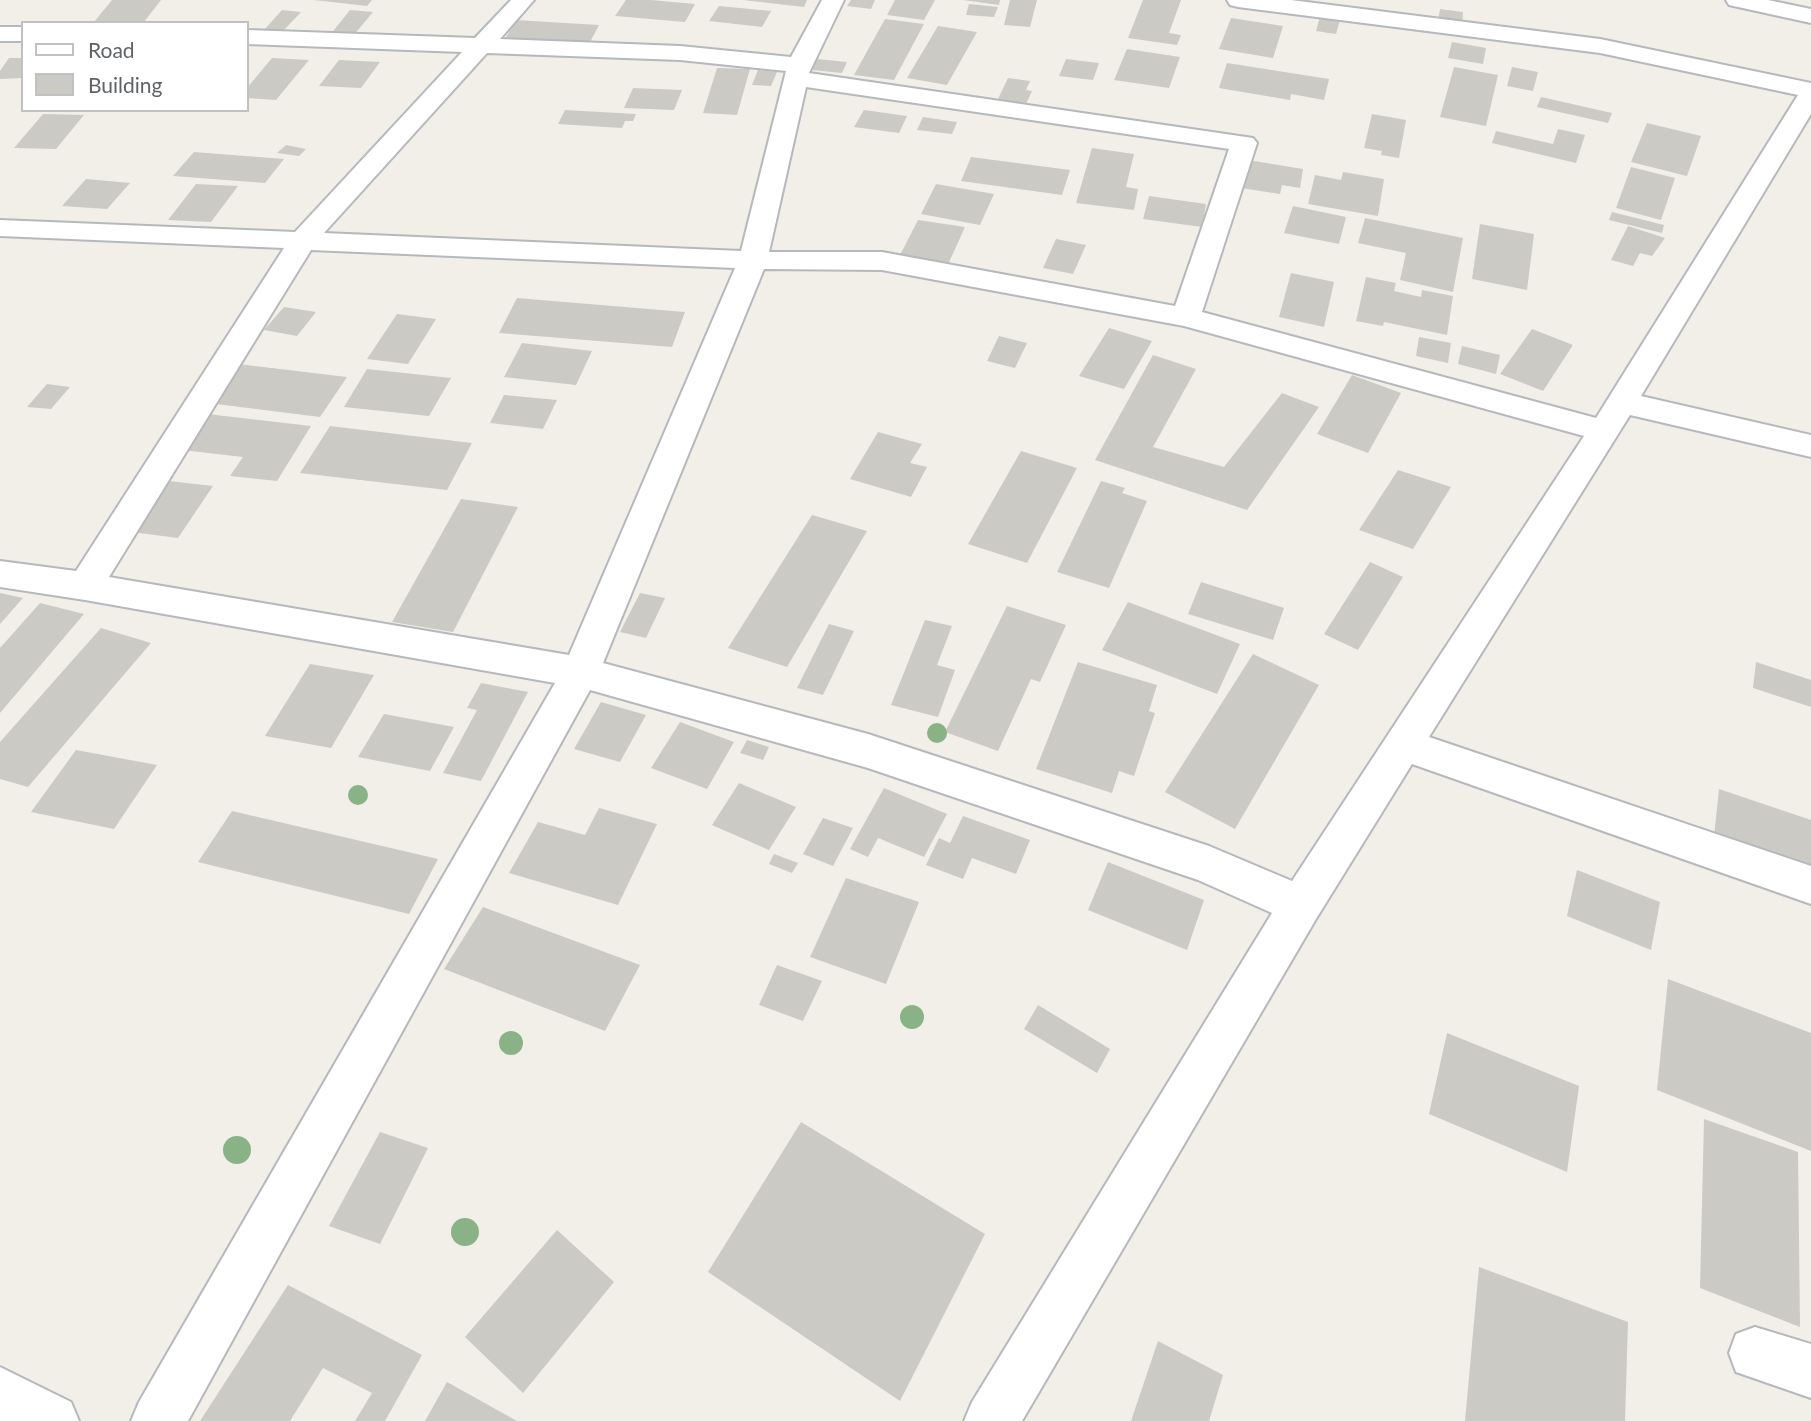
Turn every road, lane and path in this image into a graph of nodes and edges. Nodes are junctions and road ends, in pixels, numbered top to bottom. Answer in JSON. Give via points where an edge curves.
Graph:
{"nodes":[{"id":1,"x":523,"y":0,"type":"edge"},
{"id":2,"x":833,"y":0,"type":"edge"},
{"id":3,"x":1238,"y":0,"type":"edge"},
{"id":4,"x":1737,"y":0,"type":"edge"},
{"id":5,"x":1811,"y":16,"type":"edge"},
{"id":6,"x":0,"y":34,"type":"edge"},
{"id":7,"x":21,"y":34,"type":"edge"},
{"id":8,"x":248,"y":37,"type":"edge"},
{"id":9,"x":481,"y":44,"type":"junction"},
{"id":10,"x":797,"y":72,"type":"junction"},
{"id":11,"x":1807,"y":108,"type":"edge"},
{"id":12,"x":0,"y":228,"type":"edge"},
{"id":13,"x":303,"y":240,"type":"junction"},
{"id":14,"x":753,"y":260,"type":"junction"},
{"id":15,"x":1186,"y":317,"type":"junction"},
{"id":16,"x":1613,"y":416,"type":"junction"},
{"id":17,"x":1811,"y":446,"type":"edge"},
{"id":18,"x":0,"y":574,"type":"edge"},
{"id":19,"x":85,"y":586,"type":"junction"},
{"id":20,"x":582,"y":672,"type":"junction"},
{"id":21,"x":1404,"y":745,"type":"junction"},
{"id":22,"x":1811,"y":885,"type":"edge"},
{"id":23,"x":1301,"y":905,"type":"junction"},
{"id":24,"x":1755,"y":1353,"type":"dead end"},
{"id":25,"x":1811,"y":1371,"type":"edge"},
{"id":26,"x":0,"y":1394,"type":"edge"},
{"id":27,"x":52,"y":1421,"type":"edge"},
{"id":28,"x":158,"y":1421,"type":"edge"},
{"id":29,"x":991,"y":1421,"type":"edge"}],
"edges":[{"from":1,"to":9,"type":"street"},
{"from":2,"to":10,"type":"street"},
{"from":3,"to":11,"type":"street","via":[[1600,46]]},
{"from":4,"to":5,"type":"street"},
{"from":6,"to":7,"type":"street"},
{"from":8,"to":9,"type":"street"},
{"from":9,"to":10,"type":"street","via":[[680,53]]},
{"from":9,"to":13,"type":"street"},
{"from":10,"to":14,"type":"street"},
{"from":10,"to":15,"type":"street","via":[[1244,143]]},
{"from":11,"to":16,"type":"street"},
{"from":12,"to":13,"type":"street"},
{"from":13,"to":14,"type":"street"},
{"from":13,"to":19,"type":"street"},
{"from":14,"to":15,"type":"street","via":[[882,261]]},
{"from":14,"to":20,"type":"street"},
{"from":15,"to":16,"type":"street"},
{"from":16,"to":17,"type":"street"},
{"from":16,"to":21,"type":"street"},
{"from":18,"to":19,"type":"street"},
{"from":19,"to":20,"type":"street"},
{"from":20,"to":23,"type":"street","via":[[868,751],[1209,865]]},
{"from":20,"to":28,"type":"street"},
{"from":21,"to":22,"type":"street"},
{"from":21,"to":23,"type":"street"},
{"from":23,"to":29,"type":"street"},
{"from":24,"to":25,"type":"street"},
{"from":26,"to":27,"type":"street"}]}
